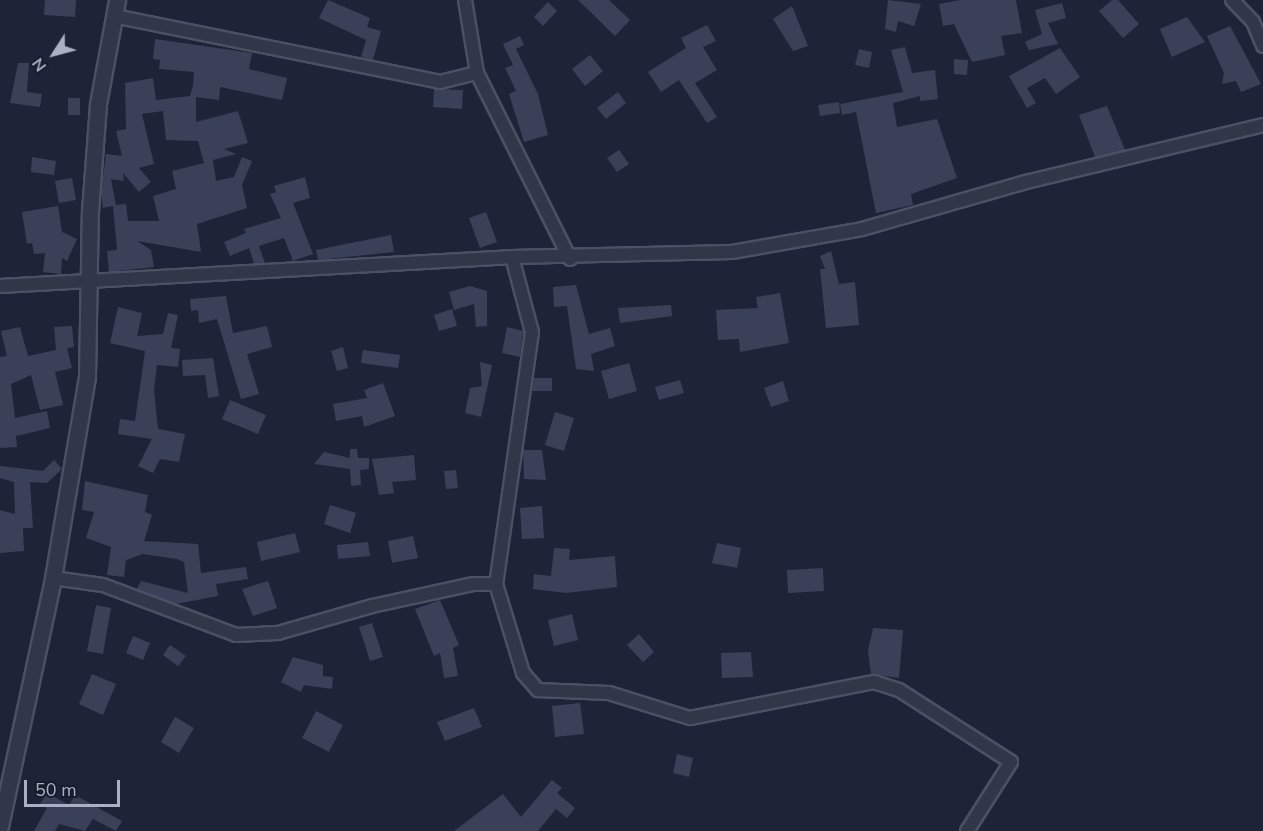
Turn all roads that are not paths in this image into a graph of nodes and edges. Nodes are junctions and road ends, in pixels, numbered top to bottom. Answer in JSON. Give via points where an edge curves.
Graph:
{"nodes":[{"id":1,"x":117,"y":0,"type":"edge"},
{"id":2,"x":465,"y":0,"type":"edge"},
{"id":3,"x":1232,"y":0,"type":"edge"},
{"id":4,"x":114,"y":16,"type":"junction"},
{"id":5,"x":1263,"y":46,"type":"edge"},
{"id":6,"x":477,"y":73,"type":"junction"},
{"id":7,"x":1263,"y":125,"type":"edge"},
{"id":8,"x":512,"y":257,"type":"junction"},
{"id":9,"x":570,"y":259,"type":"junction"},
{"id":10,"x":91,"y":283,"type":"junction"},
{"id":11,"x":0,"y":286,"type":"edge"},
{"id":12,"x":53,"y":578,"type":"junction"},
{"id":13,"x":496,"y":584,"type":"junction"},
{"id":14,"x":0,"y":826,"type":"edge"},
{"id":15,"x":967,"y":831,"type":"edge"}],
"edges":[{"from":1,"to":4,"type":"street"},
{"from":2,"to":6,"type":"street"},
{"from":3,"to":5,"type":"street","via":[[1253,22]]},
{"from":4,"to":6,"type":"street","via":[[440,82]]},
{"from":4,"to":10,"type":"street","via":[[97,116],[90,211]]},
{"from":6,"to":9,"type":"street"},
{"from":7,"to":9,"type":"street","via":[[817,238],[732,252]]},
{"from":8,"to":9,"type":"street"},
{"from":8,"to":10,"type":"street"},
{"from":8,"to":13,"type":"street","via":[[532,332]]},
{"from":10,"to":11,"type":"street"},
{"from":10,"to":12,"type":"street","via":[[87,377]]},
{"from":12,"to":13,"type":"street","via":[[104,585],[236,635],[278,633],[372,606],[472,584]]},
{"from":12,"to":14,"type":"street"},
{"from":13,"to":15,"type":"street","via":[[523,673],[538,690],[609,693],[690,718],[874,682],[899,690],[1011,762]]}]}
